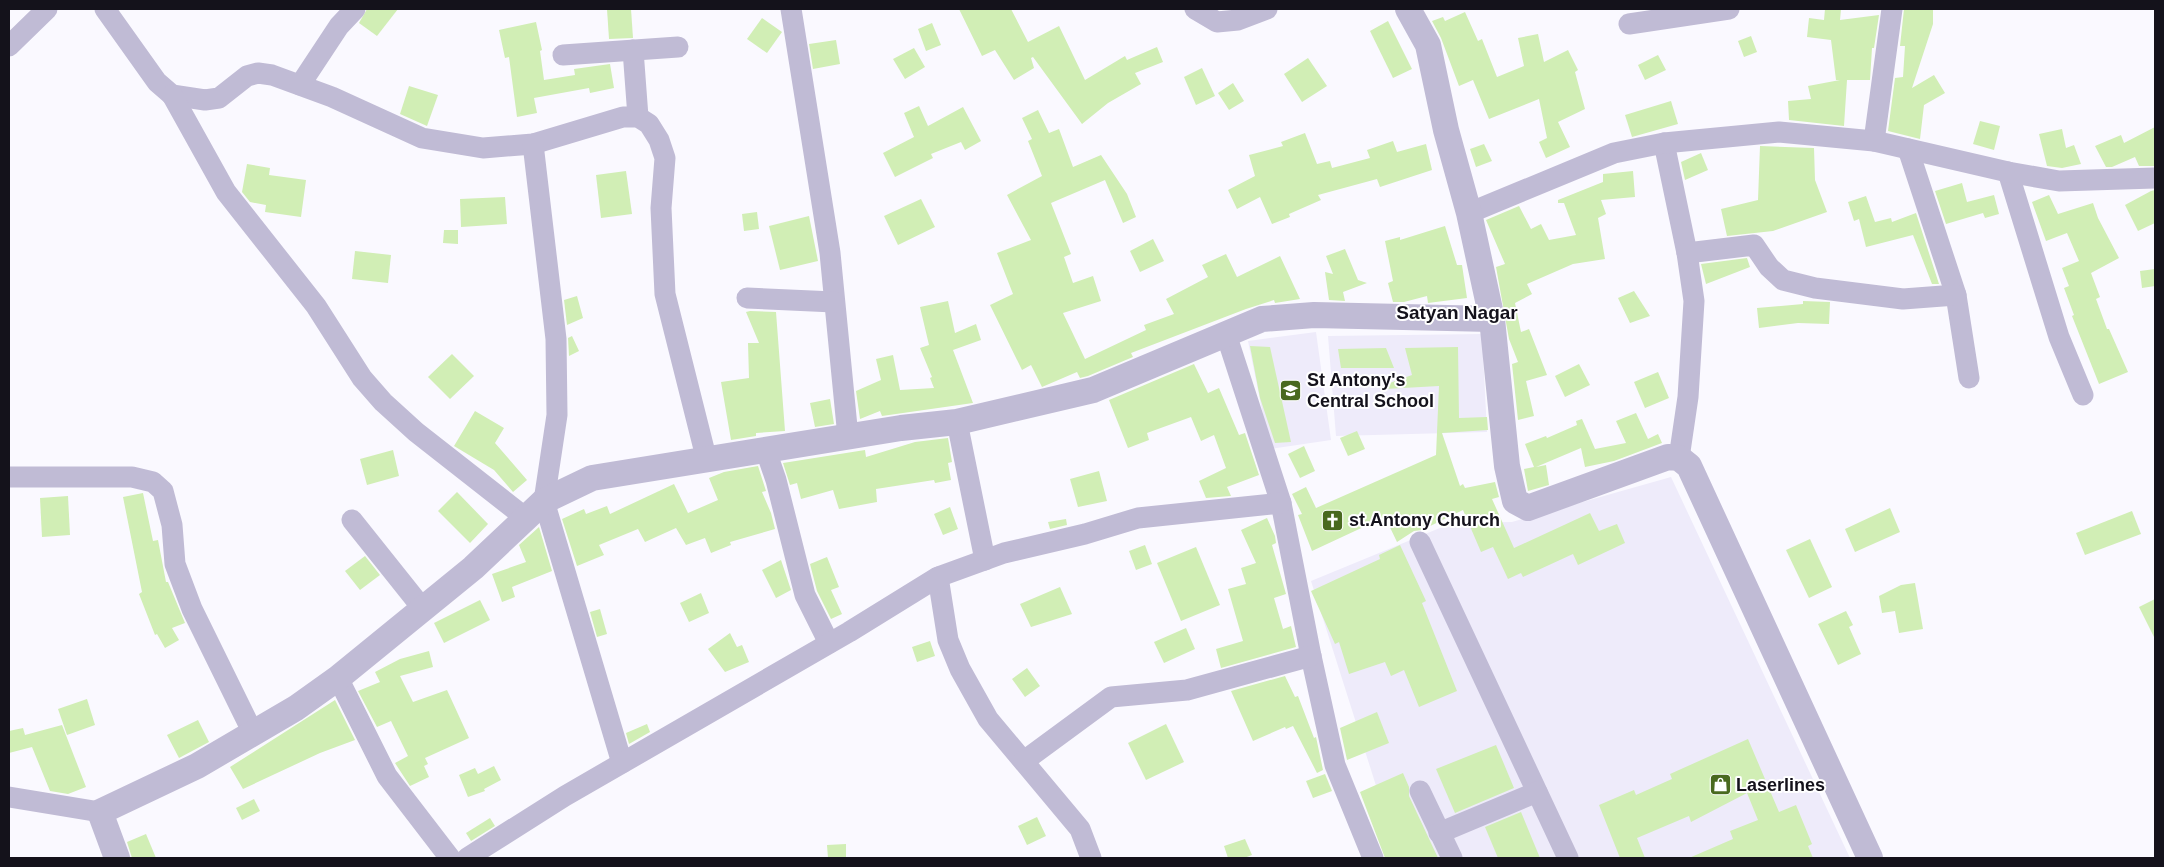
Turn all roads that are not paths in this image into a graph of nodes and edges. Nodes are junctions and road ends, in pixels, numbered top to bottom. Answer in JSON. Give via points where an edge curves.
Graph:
{"nodes":[{"id":1,"x":47,"y":9,"type":"edge"},
{"id":2,"x":105,"y":9,"type":"edge"},
{"id":3,"x":355,"y":9,"type":"edge"},
{"id":4,"x":791,"y":9,"type":"edge"},
{"id":5,"x":1194,"y":9,"type":"edge"},
{"id":6,"x":1267,"y":9,"type":"edge"},
{"id":7,"x":1408,"y":9,"type":"edge"},
{"id":8,"x":1729,"y":9,"type":"edge"},
{"id":9,"x":1892,"y":9,"type":"edge"},
{"id":10,"x":1629,"y":24,"type":"dead end"},
{"id":11,"x":9,"y":46,"type":"edge"},
{"id":12,"x":678,"y":47,"type":"dead end"},
{"id":13,"x":634,"y":50,"type":"junction"},
{"id":14,"x":563,"y":54,"type":"dead end"},
{"id":15,"x":300,"y":85,"type":"junction"},
{"id":16,"x":172,"y":95,"type":"junction"},
{"id":17,"x":638,"y":117,"type":"junction"},
{"id":18,"x":1874,"y":141,"type":"junction"},
{"id":19,"x":1664,"y":143,"type":"junction"},
{"id":20,"x":532,"y":144,"type":"junction"},
{"id":21,"x":1908,"y":149,"type":"junction"},
{"id":22,"x":2008,"y":172,"type":"junction"},
{"id":23,"x":2155,"y":178,"type":"edge"},
{"id":24,"x":1469,"y":213,"type":"junction"},
{"id":25,"x":1687,"y":253,"type":"junction"},
{"id":26,"x":1956,"y":295,"type":"junction"},
{"id":27,"x":747,"y":298,"type":"dead end"},
{"id":28,"x":834,"y":302,"type":"junction"},
{"id":29,"x":1492,"y":319,"type":"junction"},
{"id":30,"x":1226,"y":334,"type":"junction"},
{"id":31,"x":1969,"y":378,"type":"dead end"},
{"id":32,"x":2082,"y":394,"type":"dead end"},
{"id":33,"x":957,"y":422,"type":"junction"},
{"id":34,"x":848,"y":437,"type":"junction"},
{"id":35,"x":766,"y":450,"type":"junction"},
{"id":36,"x":1679,"y":458,"type":"junction"},
{"id":37,"x":707,"y":461,"type":"junction"},
{"id":38,"x":9,"y":477,"type":"edge"},
{"id":39,"x":1281,"y":503,"type":"junction"},
{"id":40,"x":535,"y":510,"type":"junction"},
{"id":41,"x":352,"y":520,"type":"dead end"},
{"id":42,"x":1420,"y":542,"type":"dead end"},
{"id":43,"x":985,"y":560,"type":"junction"},
{"id":44,"x":938,"y":576,"type":"junction"},
{"id":45,"x":422,"y":609,"type":"junction"},
{"id":46,"x":829,"y":643,"type":"junction"},
{"id":47,"x":1311,"y":656,"type":"junction"},
{"id":48,"x":338,"y":678,"type":"junction"},
{"id":49,"x":253,"y":733,"type":"junction"},
{"id":50,"x":1024,"y":761,"type":"junction"},
{"id":51,"x":622,"y":764,"type":"junction"},
{"id":52,"x":1420,"y":791,"type":"dead end"},
{"id":53,"x":1537,"y":792,"type":"junction"},
{"id":54,"x":9,"y":797,"type":"edge"},
{"id":55,"x":100,"y":812,"type":"junction"},
{"id":56,"x":1439,"y":833,"type":"junction"},
{"id":57,"x":117,"y":858,"type":"edge"},
{"id":58,"x":450,"y":858,"type":"edge"},
{"id":59,"x":467,"y":858,"type":"edge"},
{"id":60,"x":1091,"y":858,"type":"edge"},
{"id":61,"x":1373,"y":858,"type":"edge"},
{"id":62,"x":1452,"y":858,"type":"edge"},
{"id":63,"x":1568,"y":858,"type":"edge"},
{"id":64,"x":1870,"y":858,"type":"edge"}],
"edges":[{"from":1,"to":11,"type":"street"},
{"from":2,"to":16,"type":"street","via":[[157,82]]},
{"from":3,"to":15,"type":"street","via":[[339,26]]},
{"from":4,"to":28,"type":"street","via":[[830,254]]},
{"from":5,"to":6,"type":"street","via":[[1217,22],[1238,20]]},
{"from":7,"to":24,"type":"street","via":[[1428,45],[1446,130]]},
{"from":8,"to":10,"type":"street"},
{"from":9,"to":18,"type":"street"},
{"from":12,"to":13,"type":"street"},
{"from":13,"to":14,"type":"street"},
{"from":13,"to":17,"type":"street"},
{"from":15,"to":16,"type":"street","via":[[258,73],[238,81],[219,98],[205,100]]},
{"from":15,"to":20,"type":"street","via":[[422,138],[483,148]]},
{"from":16,"to":40,"type":"street","via":[[226,192],[316,306],[362,378],[416,432]]},
{"from":17,"to":20,"type":"street","via":[[622,116]]},
{"from":17,"to":37,"type":"street","via":[[649,124],[665,158],[661,208],[665,294]]},
{"from":18,"to":19,"type":"street","via":[[1779,132]]},
{"from":18,"to":21,"type":"street"},
{"from":19,"to":24,"type":"street","via":[[1614,153]]},
{"from":19,"to":25,"type":"street"},
{"from":20,"to":40,"type":"street","via":[[556,339],[557,415]]},
{"from":21,"to":22,"type":"street"},
{"from":21,"to":26,"type":"street"},
{"from":22,"to":23,"type":"street","via":[[2059,180]]},
{"from":22,"to":32,"type":"street","via":[[2059,338]]},
{"from":24,"to":29,"type":"street"},
{"from":25,"to":26,"type":"street","via":[[1754,245],[1783,280],[1807,286],[1903,299]]},
{"from":25,"to":36,"type":"street","via":[[1694,301],[1688,397]]},
{"from":26,"to":31,"type":"street"},
{"from":27,"to":28,"type":"street"},
{"from":28,"to":34,"type":"street"},
{"from":29,"to":30,"type":"street","via":[[1314,315],[1262,319]]},
{"from":29,"to":36,"type":"street","via":[[1506,466],[1515,501],[1528,508],[1650,462]]},
{"from":30,"to":33,"type":"street","via":[[1093,390]]},
{"from":30,"to":39,"type":"street"},
{"from":33,"to":34,"type":"street"},
{"from":33,"to":43,"type":"street"},
{"from":34,"to":35,"type":"street"},
{"from":35,"to":37,"type":"street"},
{"from":35,"to":46,"type":"street","via":[[805,595]]},
{"from":36,"to":64,"type":"street","via":[[1689,466]]},
{"from":37,"to":40,"type":"street","via":[[592,478]]},
{"from":38,"to":49,"type":"street","via":[[132,477],[153,482],[163,491],[172,525],[175,564],[192,609]]},
{"from":39,"to":43,"type":"street","via":[[1138,518]]},
{"from":39,"to":47,"type":"street"},
{"from":40,"to":45,"type":"street","via":[[473,568]]},
{"from":40,"to":51,"type":"street"},
{"from":41,"to":45,"type":"street"},
{"from":42,"to":53,"type":"street"},
{"from":43,"to":44,"type":"street"},
{"from":44,"to":46,"type":"street"},
{"from":44,"to":50,"type":"street","via":[[948,640],[960,669],[988,719]]},
{"from":45,"to":48,"type":"street"},
{"from":46,"to":51,"type":"street"},
{"from":47,"to":50,"type":"street","via":[[1187,690],[1111,697]]},
{"from":47,"to":61,"type":"street","via":[[1335,765]]},
{"from":48,"to":49,"type":"street"},
{"from":48,"to":58,"type":"street","via":[[386,776]]},
{"from":49,"to":55,"type":"street","via":[[197,766]]},
{"from":50,"to":60,"type":"street","via":[[1080,829]]},
{"from":51,"to":59,"type":"street"},
{"from":52,"to":56,"type":"street"},
{"from":53,"to":56,"type":"street"},
{"from":53,"to":63,"type":"street"},
{"from":54,"to":55,"type":"street"},
{"from":55,"to":57,"type":"street"},
{"from":56,"to":62,"type":"street"}]}
